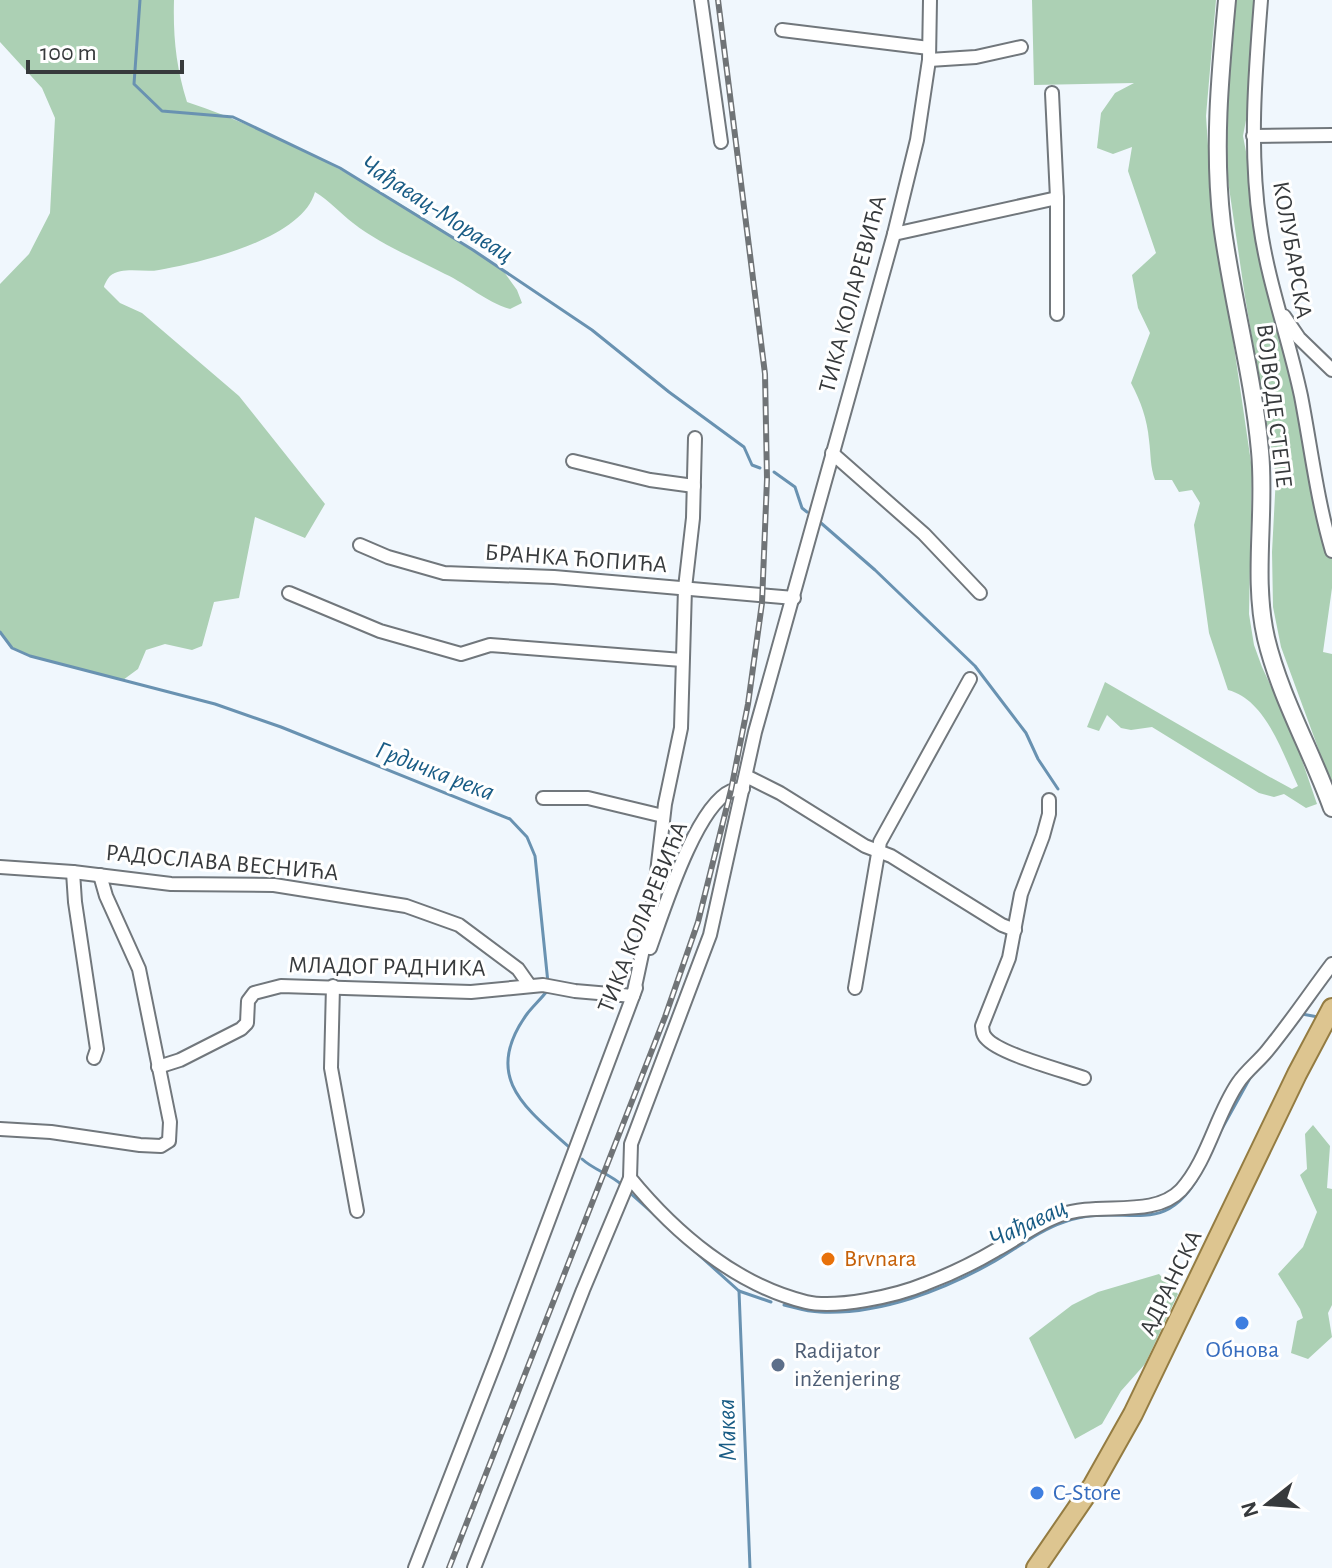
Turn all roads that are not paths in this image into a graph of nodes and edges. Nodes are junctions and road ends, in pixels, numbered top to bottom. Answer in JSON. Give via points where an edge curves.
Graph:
{"nodes":[{"id":1,"x":701,"y":0,"type":"edge"},
{"id":2,"x":930,"y":0,"type":"edge"},
{"id":3,"x":1227,"y":0,"type":"edge"},
{"id":4,"x":1261,"y":0,"type":"edge"},
{"id":5,"x":782,"y":30,"type":"dead end"},
{"id":6,"x":1021,"y":47,"type":"dead end"},
{"id":7,"x":929,"y":54,"type":"junction"},
{"id":8,"x":1052,"y":93,"type":"dead end"},
{"id":9,"x":1332,"y":135,"type":"edge"},
{"id":10,"x":1253,"y":136,"type":"junction"},
{"id":11,"x":721,"y":142,"type":"dead end"},
{"id":12,"x":1057,"y":198,"type":"junction"},
{"id":13,"x":894,"y":234,"type":"junction"},
{"id":14,"x":1277,"y":307,"type":"junction"},
{"id":15,"x":1057,"y":314,"type":"dead end"},
{"id":16,"x":1332,"y":370,"type":"edge"},
{"id":17,"x":695,"y":438,"type":"dead end"},
{"id":18,"x":832,"y":453,"type":"junction"},
{"id":19,"x":573,"y":461,"type":"dead end"},
{"id":20,"x":694,"y":486,"type":"junction"},
{"id":21,"x":360,"y":545,"type":"dead end"},
{"id":22,"x":1332,"y":551,"type":"edge"},
{"id":23,"x":685,"y":588,"type":"junction"},
{"id":24,"x":289,"y":593,"type":"dead end"},
{"id":25,"x":980,"y":593,"type":"dead end"},
{"id":26,"x":794,"y":598,"type":"junction"},
{"id":27,"x":682,"y":660,"type":"junction"},
{"id":28,"x":970,"y":679,"type":"dead end"},
{"id":29,"x":745,"y":782,"type":"junction"},
{"id":30,"x":543,"y":798,"type":"dead end"},
{"id":31,"x":1049,"y":800,"type":"dead end"},
{"id":32,"x":1332,"y":808,"type":"edge"},
{"id":33,"x":663,"y":816,"type":"junction"},
{"id":34,"x":878,"y":850,"type":"junction"},
{"id":35,"x":0,"y":867,"type":"edge"},
{"id":36,"x":73,"y":872,"type":"junction"},
{"id":37,"x":100,"y":875,"type":"junction"},
{"id":38,"x":1015,"y":930,"type":"junction"},
{"id":39,"x":1332,"y":964,"type":"edge"},
{"id":40,"x":333,"y":986,"type":"junction"},
{"id":41,"x":543,"y":987,"type":"junction"},
{"id":42,"x":855,"y":988,"type":"dead end"},
{"id":43,"x":633,"y":996,"type":"junction"},
{"id":44,"x":1331,"y":1011,"type":"edge"},
{"id":45,"x":94,"y":1058,"type":"dead end"},
{"id":46,"x":158,"y":1067,"type":"junction"},
{"id":47,"x":1084,"y":1078,"type":"dead end"},
{"id":48,"x":0,"y":1129,"type":"edge"},
{"id":49,"x":629,"y":1181,"type":"junction"},
{"id":50,"x":357,"y":1211,"type":"dead end"},
{"id":51,"x":415,"y":1568,"type":"edge"},
{"id":52,"x":474,"y":1568,"type":"edge"},
{"id":53,"x":1036,"y":1568,"type":"edge"}],
"edges":[{"from":1,"to":11,"type":"street"},
{"from":2,"to":7,"type":"street","name":"ТИКА КОЛАРЕВИЋА"},
{"from":3,"to":32,"type":"street","name":"ВОЈВОДЕ СТЕПЕ","via":[[1218,171],[1260,446],[1263,619],[1280,680]]},
{"from":4,"to":10,"type":"street","name":"КОЛУБАРСКА"},
{"from":5,"to":7,"type":"street"},
{"from":6,"to":7,"type":"street","via":[[976,57]]},
{"from":7,"to":13,"type":"street","name":"ТИКА КОЛАРЕВИЋА","via":[[917,140]]},
{"from":8,"to":12,"type":"street"},
{"from":9,"to":10,"type":"street"},
{"from":10,"to":14,"type":"street","name":"КОЛУБАРСКА","via":[[1260,225]]},
{"from":12,"to":13,"type":"street"},
{"from":12,"to":15,"type":"street"},
{"from":13,"to":18,"type":"street","name":"ТИКА КОЛАРЕВИЋА"},
{"from":14,"to":16,"type":"street"},
{"from":14,"to":22,"type":"street","name":"КОЛУБАРСКА"},
{"from":17,"to":20,"type":"street"},
{"from":18,"to":25,"type":"street","via":[[932,542]]},
{"from":18,"to":26,"type":"street","name":"ТИКА КОЛАРЕВИЋА"},
{"from":19,"to":20,"type":"street"},
{"from":20,"to":23,"type":"street"},
{"from":21,"to":23,"type":"street","name":"БРАНКА ЋОПИЋА","via":[[444,573]]},
{"from":23,"to":26,"type":"street","name":"БРАНКА ЋОПИЋА"},
{"from":23,"to":27,"type":"street"},
{"from":24,"to":27,"type":"street","via":[[380,631],[461,654],[490,645]]},
{"from":26,"to":29,"type":"street","name":"ТИКА КОЛАРЕВИЋА"},
{"from":27,"to":33,"type":"street","via":[[681,728]]},
{"from":28,"to":34,"type":"street"},
{"from":29,"to":34,"type":"street","via":[[768,787]]},
{"from":29,"to":43,"type":"street","name":"ТИКА КОЛАРЕВИЋА","via":[[720,799],[695,833]]},
{"from":29,"to":49,"type":"street","via":[[710,935],[631,1144]]},
{"from":30,"to":33,"type":"street","via":[[588,798]]},
{"from":31,"to":38,"type":"street"},
{"from":33,"to":43,"type":"street","via":[[654,898]]},
{"from":34,"to":38,"type":"street"},
{"from":34,"to":42,"type":"street"},
{"from":35,"to":36,"type":"street","name":"РАДОСЛАВА ВЕСНИЋА"},
{"from":36,"to":37,"type":"street","name":"РАДОСЛАВА ВЕСНИЋА"},
{"from":36,"to":45,"type":"street","name":"РАДОСЛАВА ВЕСНИЋА"},
{"from":37,"to":41,"type":"street","name":"РАДОСЛАВА ВЕСНИЋА","via":[[171,884],[274,885],[406,906],[459,925]]},
{"from":37,"to":46,"type":"street","via":[[139,969]]},
{"from":38,"to":47,"type":"street","via":[[982,1026],[984,1036],[1011,1052]]},
{"from":39,"to":49,"type":"street","via":[[1238,1082],[1182,1189],[1164,1203],[1146,1207],[1072,1210],[924,1285],[880,1298],[809,1303],[766,1288],[710,1256]]},
{"from":40,"to":41,"type":"street","name":"МЛАДОГ РАДНИКА","via":[[471,992]]},
{"from":40,"to":46,"type":"street","name":"МЛАДОГ РАДНИКА","via":[[281,986],[254,993],[241,1029]]},
{"from":40,"to":50,"type":"street","via":[[331,1068]]},
{"from":41,"to":43,"type":"street"},
{"from":43,"to":51,"type":"street","name":"ТИКА КОЛАРЕВИЋА"},
{"from":44,"to":53,"type":"main road","name":"АДРАНСКА","via":[[1133,1414]]},
{"from":46,"to":48,"type":"street","via":[[172,1133],[166,1144]]},
{"from":49,"to":52,"type":"street"}]}
